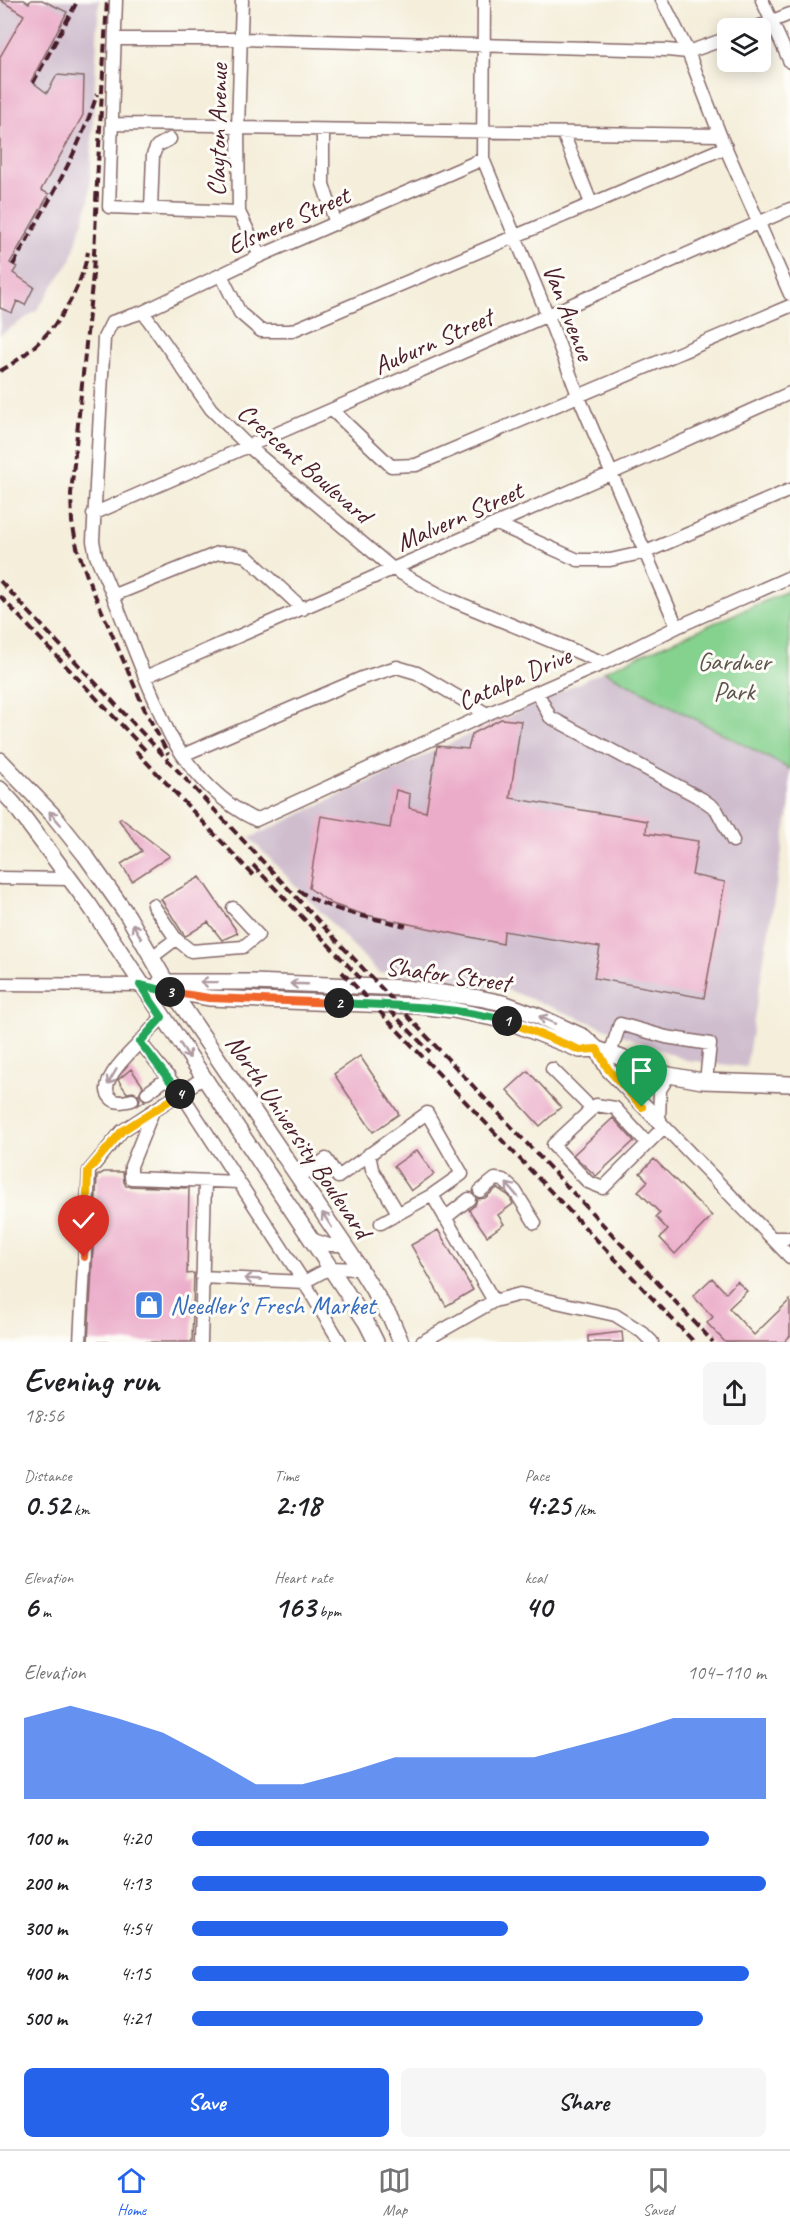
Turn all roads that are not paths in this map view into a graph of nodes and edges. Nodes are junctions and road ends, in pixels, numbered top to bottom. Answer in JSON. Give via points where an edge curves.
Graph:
{"nodes":[{"id":1,"x":116,"y":0,"type":"edge"},
{"id":2,"x":242,"y":0,"type":"edge"},
{"id":3,"x":484,"y":0,"type":"edge"},
{"id":4,"x":662,"y":0,"type":"edge"},
{"id":5,"x":762,"y":0,"type":"edge"},
{"id":6,"x":790,"y":14,"type":"edge"},
{"id":7,"x":769,"y":18,"type":"edge"},
{"id":8,"x":771,"y":23,"type":"joint"},
{"id":9,"x":116,"y":39,"type":"junction"},
{"id":10,"x":241,"y":39,"type":"junction"},
{"id":11,"x":717,"y":42,"type":"edge"},
{"id":12,"x":483,"y":46,"type":"junction"},
{"id":13,"x":688,"y":52,"type":"junction"},
{"id":14,"x":790,"y":62,"type":"edge"},
{"id":15,"x":112,"y":124,"type":"junction"},
{"id":16,"x":238,"y":128,"type":"junction"},
{"id":17,"x":322,"y":130,"type":"junction"},
{"id":18,"x":483,"y":132,"type":"junction"},
{"id":19,"x":563,"y":133,"type":"junction"},
{"id":20,"x":170,"y":139,"type":"dead end"},
{"id":21,"x":723,"y":141,"type":"junction"},
{"id":22,"x":483,"y":159,"type":"junction"},
{"id":23,"x":591,"y":202,"type":"junction"},
{"id":24,"x":151,"y":209,"type":"junction"},
{"id":25,"x":790,"y":209,"type":"edge"},
{"id":26,"x":239,"y":212,"type":"junction"},
{"id":27,"x":758,"y":222,"type":"junction"},
{"id":28,"x":336,"y":224,"type":"junction"},
{"id":29,"x":514,"y":234,"type":"junction"},
{"id":30,"x":260,"y":256,"type":"junction"},
{"id":31,"x":220,"y":274,"type":"junction"},
{"id":32,"x":790,"y":294,"type":"edge"},
{"id":33,"x":790,"y":306,"type":"edge"},
{"id":34,"x":143,"y":312,"type":"junction"},
{"id":35,"x":548,"y":316,"type":"junction"},
{"id":36,"x":790,"y":393,"type":"edge"},
{"id":37,"x":578,"y":395,"type":"junction"},
{"id":38,"x":332,"y":410,"type":"junction"},
{"id":39,"x":248,"y":446,"type":"junction"},
{"id":40,"x":612,"y":473,"type":"junction"},
{"id":41,"x":790,"y":490,"type":"edge"},
{"id":42,"x":93,"y":514,"type":"junction"},
{"id":43,"x":497,"y":524,"type":"junction"},
{"id":44,"x":645,"y":552,"type":"junction"},
{"id":45,"x":393,"y":569,"type":"junction"},
{"id":46,"x":790,"y":577,"type":"edge"},
{"id":47,"x":114,"y":595,"type":"junction"},
{"id":48,"x":303,"y":609,"type":"junction"},
{"id":49,"x":677,"y":627,"type":"junction"},
{"id":50,"x":604,"y":663,"type":"junction"},
{"id":51,"x":145,"y":677,"type":"junction"},
{"id":52,"x":537,"y":692,"type":"junction"},
{"id":53,"x":488,"y":714,"type":"junction"},
{"id":54,"x":183,"y":755,"type":"junction"},
{"id":55,"x":0,"y":760,"type":"edge"},
{"id":56,"x":0,"y":789,"type":"edge"},
{"id":57,"x":733,"y":841,"type":"dead end"},
{"id":58,"x":0,"y":878,"type":"edge"},
{"id":59,"x":70,"y":879,"type":"junction"},
{"id":60,"x":153,"y":905,"type":"dead end"},
{"id":61,"x":233,"y":908,"type":"dead end"},
{"id":62,"x":176,"y":939,"type":"junction"},
{"id":63,"x":152,"y":957,"type":"junction"},
{"id":64,"x":0,"y":984,"type":"edge"},
{"id":65,"x":140,"y":985,"type":"junction"},
{"id":66,"x":170,"y":987,"type":"junction"},
{"id":67,"x":209,"y":998,"type":"junction"},
{"id":68,"x":162,"y":1017,"type":"junction"},
{"id":69,"x":196,"y":1026,"type":"junction"},
{"id":70,"x":140,"y":1042,"type":"junction"},
{"id":71,"x":604,"y":1052,"type":"junction"},
{"id":72,"x":552,"y":1069,"type":"dead end"},
{"id":73,"x":669,"y":1075,"type":"junction"},
{"id":74,"x":169,"y":1077,"type":"junction"},
{"id":75,"x":203,"y":1078,"type":"junction"},
{"id":76,"x":706,"y":1082,"type":"junction"},
{"id":77,"x":790,"y":1084,"type":"edge"},
{"id":78,"x":147,"y":1093,"type":"dead end"},
{"id":79,"x":181,"y":1093,"type":"junction"},
{"id":80,"x":132,"y":1100,"type":"dead end"},
{"id":81,"x":592,"y":1109,"type":"junction"},
{"id":82,"x":153,"y":1111,"type":"junction"},
{"id":83,"x":662,"y":1124,"type":"junction"},
{"id":84,"x":647,"y":1143,"type":"junction"},
{"id":85,"x":369,"y":1154,"type":"junction"},
{"id":86,"x":299,"y":1177,"type":"junction"},
{"id":87,"x":204,"y":1181,"type":"junction"},
{"id":88,"x":239,"y":1182,"type":"junction"},
{"id":89,"x":480,"y":1191,"type":"dead end"},
{"id":90,"x":432,"y":1195,"type":"junction"},
{"id":91,"x":469,"y":1199,"type":"dead end"},
{"id":92,"x":398,"y":1214,"type":"junction"},
{"id":93,"x":445,"y":1218,"type":"junction"},
{"id":94,"x":381,"y":1223,"type":"dead end"},
{"id":95,"x":535,"y":1223,"type":"dead end"},
{"id":96,"x":772,"y":1238,"type":"junction"},
{"id":97,"x":790,"y":1238,"type":"edge"},
{"id":98,"x":311,"y":1239,"type":"junction"},
{"id":99,"x":344,"y":1245,"type":"junction"},
{"id":100,"x":790,"y":1257,"type":"edge"},
{"id":101,"x":330,"y":1268,"type":"junction"},
{"id":102,"x":359,"y":1269,"type":"junction"},
{"id":103,"x":202,"y":1277,"type":"junction"},
{"id":104,"x":304,"y":1282,"type":"junction"},
{"id":105,"x":494,"y":1302,"type":"junction"},
{"id":106,"x":80,"y":1342,"type":"edge"},
{"id":107,"x":201,"y":1342,"type":"edge"},
{"id":108,"x":340,"y":1342,"type":"edge"},
{"id":109,"x":376,"y":1342,"type":"edge"},
{"id":110,"x":401,"y":1342,"type":"edge"},
{"id":111,"x":422,"y":1342,"type":"edge"},
{"id":112,"x":652,"y":1342,"type":"edge"}],
"edges":[{"from":1,"to":9,"type":"street"},
{"from":2,"to":10,"type":"street","name":"Clayton Avenue"},
{"from":3,"to":12,"type":"street","name":"Van Avenue"},
{"from":4,"to":13,"type":"street"},
{"from":5,"to":7,"type":"street"},
{"from":6,"to":8,"type":"street"},
{"from":8,"to":14,"type":"street"},
{"from":9,"to":10,"type":"street"},
{"from":9,"to":15,"type":"street"},
{"from":10,"to":12,"type":"street"},
{"from":10,"to":16,"type":"street","name":"Clayton Avenue"},
{"from":11,"to":13,"type":"street"},
{"from":12,"to":13,"type":"street"},
{"from":12,"to":18,"type":"street","name":"Van Avenue"},
{"from":13,"to":21,"type":"street"},
{"from":15,"to":16,"type":"street"},
{"from":15,"to":24,"type":"street","via":[[109,207]]},
{"from":16,"to":17,"type":"street"},
{"from":16,"to":26,"type":"street","name":"Clayton Avenue"},
{"from":17,"to":18,"type":"street"},
{"from":17,"to":28,"type":"street","via":[[322,184]]},
{"from":18,"to":19,"type":"street"},
{"from":18,"to":22,"type":"street","name":"Van Avenue"},
{"from":19,"to":21,"type":"street"},
{"from":19,"to":23,"type":"street"},
{"from":20,"to":24,"type":"street","via":[[157,146],[153,155]]},
{"from":21,"to":23,"type":"street"},
{"from":21,"to":27,"type":"street"},
{"from":22,"to":28,"type":"street","name":"Elsmere Street"},
{"from":22,"to":29,"type":"street","name":"Van Avenue"},
{"from":23,"to":29,"type":"street"},
{"from":24,"to":26,"type":"street"},
{"from":25,"to":27,"type":"street","name":"Auburn Street"},
{"from":26,"to":30,"type":"street","name":"Clayton Avenue"},
{"from":27,"to":32,"type":"street"},
{"from":27,"to":35,"type":"street","name":"Auburn Street"},
{"from":28,"to":30,"type":"street","name":"Elsmere Street"},
{"from":29,"to":31,"type":"street","via":[[291,331],[261,331],[240,313]]},
{"from":29,"to":35,"type":"street","name":"Van Avenue"},
{"from":30,"to":31,"type":"street","name":"Elsmere Street"},
{"from":31,"to":34,"type":"street","name":"Elsmere Street"},
{"from":33,"to":37,"type":"street"},
{"from":34,"to":39,"type":"street","name":"Crescent Boulevard","via":[[211,409]]},
{"from":34,"to":42,"type":"street","name":"Elsmere Street","via":[[112,322],[104,338]]},
{"from":35,"to":37,"type":"street","name":"Van Avenue"},
{"from":35,"to":38,"type":"street","name":"Auburn Street"},
{"from":36,"to":40,"type":"street","name":"Malvern Street"},
{"from":37,"to":38,"type":"street","via":[[416,465],[391,466]]},
{"from":37,"to":40,"type":"street","name":"Van Avenue"},
{"from":38,"to":39,"type":"street","name":"Auburn Street"},
{"from":39,"to":42,"type":"street","name":"Auburn Street"},
{"from":39,"to":45,"type":"street","name":"Crescent Boulevard"},
{"from":40,"to":43,"type":"street","name":"Malvern Street"},
{"from":40,"to":44,"type":"street","name":"Van Avenue"},
{"from":41,"to":44,"type":"street"},
{"from":42,"to":47,"type":"street","via":[[96,556]]},
{"from":43,"to":44,"type":"street","via":[[578,560],[610,560]]},
{"from":43,"to":45,"type":"street","name":"Malvern Street"},
{"from":44,"to":49,"type":"street","name":"Van Avenue"},
{"from":45,"to":48,"type":"street","name":"Malvern Street"},
{"from":45,"to":50,"type":"street","name":"Crescent Boulevard","via":[[442,596]]},
{"from":46,"to":49,"type":"street","name":"Catalpa Drive"},
{"from":47,"to":48,"type":"street","via":[[218,553],[231,553],[246,556]]},
{"from":47,"to":51,"type":"street"},
{"from":48,"to":51,"type":"street","name":"Malvern Street"},
{"from":49,"to":50,"type":"street","name":"Catalpa Drive"},
{"from":50,"to":52,"type":"street","name":"Catalpa Drive"},
{"from":51,"to":54,"type":"street"},
{"from":52,"to":53,"type":"street","name":"Catalpa Drive"},
{"from":52,"to":57,"type":"street","via":[[550,717],[716,809]]},
{"from":53,"to":54,"type":"street","via":[[417,673],[397,668],[362,678]]},
{"from":53,"to":54,"type":"street","name":"Catalpa Drive","via":[[256,820],[201,778]]},
{"from":63,"to":55,"type":"main road","name":"North University Boulevard","one_way":true,"via":[[85,855]]},
{"from":56,"to":59,"type":"main road"},
{"from":58,"to":59,"type":"street"},
{"from":59,"to":65,"type":"main road"},
{"from":60,"to":62,"type":"street"},
{"from":61,"to":62,"type":"street","via":[[258,935],[243,947],[191,951]]},
{"from":62,"to":63,"type":"street"},
{"from":63,"to":66,"type":"main road","name":"North University Boulevard"},
{"from":64,"to":65,"type":"street","name":"Shafor Street"},
{"from":65,"to":66,"type":"main road","name":"Shafor Street"},
{"from":65,"to":68,"type":"main road"},
{"from":66,"to":67,"type":"main road","name":"Shafor Street"},
{"from":66,"to":69,"type":"main road","name":"North University Boulevard"},
{"from":71,"to":66,"type":"main road","name":"Shafor Street","one_way":true,"via":[[584,1037],[538,1016],[479,998],[405,988],[252,982]]},
{"from":67,"to":69,"type":"main road","via":[[199,1011]]},
{"from":67,"to":71,"type":"main road","name":"Shafor Street","via":[[453,1010],[507,1021],[580,1050]]},
{"from":68,"to":70,"type":"street"},
{"from":68,"to":75,"type":"main road","one_way":true},
{"from":69,"to":86,"type":"main road","name":"North University Boulevard"},
{"from":70,"to":74,"type":"street"},
{"from":70,"to":80,"type":"street","one_way":true,"via":[[108,1078],[106,1089],[118,1102]]},
{"from":71,"to":73,"type":"main road"},
{"from":71,"to":76,"type":"street","via":[[620,1024],[710,1044]]},
{"from":71,"to":83,"type":"main road","via":[[608,1069]]},
{"from":72,"to":81,"type":"street"},
{"from":73,"to":76,"type":"main road"},
{"from":73,"to":83,"type":"street","via":[[660,1090]]},
{"from":74,"to":78,"type":"street"},
{"from":74,"to":79,"type":"street"},
{"from":75,"to":79,"type":"street"},
{"from":75,"to":98,"type":"main road"},
{"from":76,"to":77,"type":"main road"},
{"from":79,"to":82,"type":"street"},
{"from":79,"to":88,"type":"street"},
{"from":81,"to":84,"type":"street","via":[[596,1105],[615,1108]]},
{"from":81,"to":84,"type":"street","via":[[553,1145],[588,1182],[603,1188]]},
{"from":82,"to":87,"type":"street","via":[[130,1167],[131,1178]]},
{"from":82,"to":106,"type":"street","via":[[122,1131],[88,1171]]},
{"from":83,"to":84,"type":"street"},
{"from":83,"to":96,"type":"street"},
{"from":85,"to":86,"type":"street","via":[[338,1177],[326,1159]]},
{"from":85,"to":90,"type":"street","via":[[427,1113],[462,1174]]},
{"from":85,"to":92,"type":"street","via":[[372,1169]]},
{"from":99,"to":86,"type":"main road","name":"North University Boulevard","one_way":true},
{"from":87,"to":88,"type":"street"},
{"from":87,"to":103,"type":"street"},
{"from":88,"to":104,"type":"street"},
{"from":95,"to":89,"type":"street","one_way":true,"via":[[503,1180],[495,1179]]},
{"from":90,"to":92,"type":"street"},
{"from":90,"to":93,"type":"street"},
{"from":91,"to":93,"type":"street"},
{"from":92,"to":94,"type":"street"},
{"from":93,"to":105,"type":"street"},
{"from":96,"to":97,"type":"street"},
{"from":96,"to":100,"type":"street"},
{"from":98,"to":99,"type":"street"},
{"from":98,"to":101,"type":"main road"},
{"from":99,"to":102,"type":"main road","name":"North University Boulevard"},
{"from":101,"to":102,"type":"street"},
{"from":101,"to":104,"type":"street"},
{"from":101,"to":109,"type":"main road"},
{"from":102,"to":110,"type":"main road","name":"North University Boulevard"},
{"from":104,"to":103,"type":"street","one_way":true},
{"from":103,"to":107,"type":"street"},
{"from":104,"to":108,"type":"street"},
{"from":105,"to":111,"type":"street"},
{"from":105,"to":112,"type":"street","via":[[520,1294],[615,1315]]}]}
